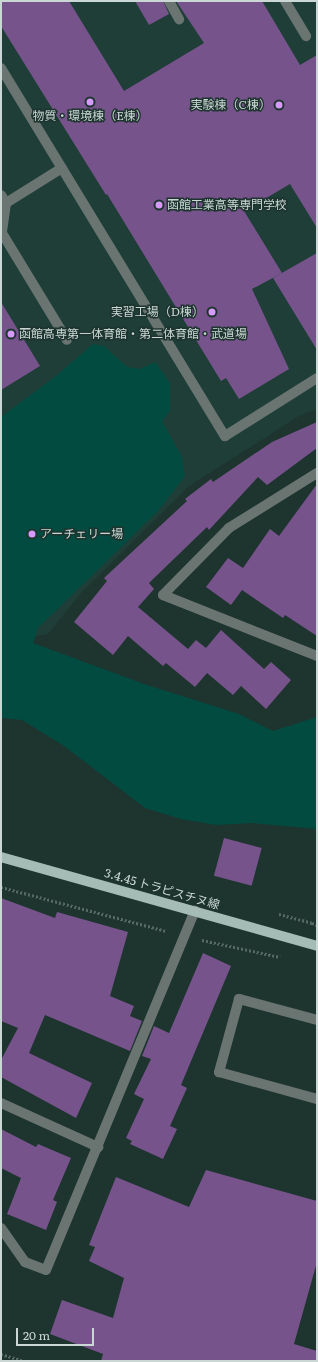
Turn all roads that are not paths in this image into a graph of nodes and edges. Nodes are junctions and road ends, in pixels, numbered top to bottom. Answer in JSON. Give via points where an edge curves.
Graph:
{"nodes":[{"id":1,"x":169,"y":1,"type":"edge"},
{"id":2,"x":285,"y":1,"type":"edge"},
{"id":3,"x":179,"y":19,"type":"dead end"},
{"id":4,"x":306,"y":36,"type":"dead end"},
{"id":5,"x":1,"y":68,"type":"edge"},
{"id":6,"x":62,"y":168,"type":"junction"},
{"id":7,"x":4,"y":199,"type":"edge"},
{"id":8,"x":67,"y":340,"type":"dead end"},
{"id":9,"x":317,"y":378,"type":"edge"},
{"id":10,"x":317,"y":473,"type":"edge"},
{"id":11,"x":317,"y":656,"type":"edge"},
{"id":12,"x":1,"y":857,"type":"edge"},
{"id":13,"x":195,"y":912,"type":"junction"},
{"id":14,"x":317,"y":946,"type":"edge"},
{"id":15,"x":317,"y":1020,"type":"edge"},
{"id":16,"x":317,"y":1099,"type":"edge"},
{"id":17,"x":1,"y":1103,"type":"edge"},
{"id":18,"x":98,"y":1147,"type":"junction"},
{"id":19,"x":1,"y":1228,"type":"edge"}],
"edges":[{"from":1,"to":3,"type":"street"},
{"from":2,"to":4,"type":"street"},
{"from":5,"to":6,"type":"street"},
{"from":6,"to":7,"type":"street"},
{"from":6,"to":9,"type":"street","via":[[225,436]]},
{"from":7,"to":8,"type":"street","via":[[2,234]]},
{"from":10,"to":11,"type":"street","via":[[229,528],[163,596]]},
{"from":12,"to":13,"type":"main road","name":"3.4.45 トラピスチヌ線"},
{"from":13,"to":14,"type":"main road","name":"3.4.45 トラピスチヌ線"},
{"from":13,"to":18,"type":"street"},
{"from":15,"to":16,"type":"street","via":[[239,999],[219,1072]]},
{"from":17,"to":18,"type":"street"},
{"from":18,"to":19,"type":"street","via":[[46,1270],[24,1262]]}]}
